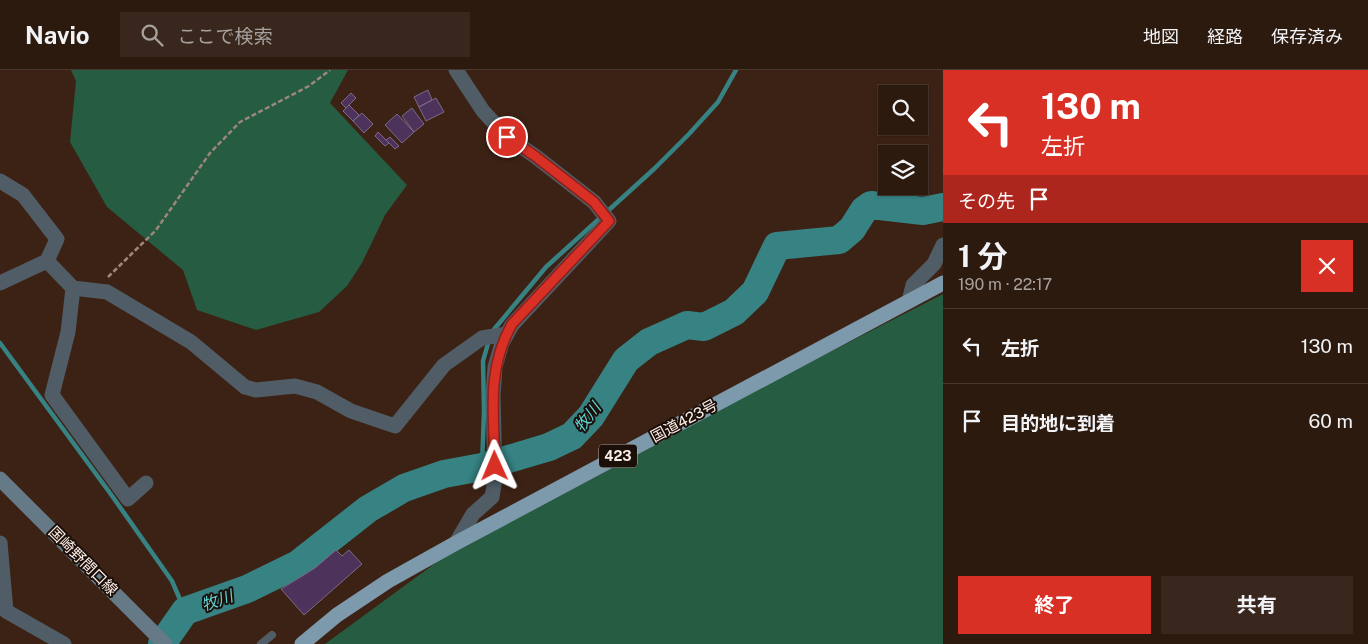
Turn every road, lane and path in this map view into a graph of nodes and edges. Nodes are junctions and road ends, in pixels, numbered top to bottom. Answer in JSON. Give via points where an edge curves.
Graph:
{"nodes":[{"id":1,"x":330,"y":70,"type":"edge"},
{"id":2,"x":456,"y":70,"type":"edge"},
{"id":3,"x":0,"y":181,"type":"edge"},
{"id":4,"x":943,"y":244,"type":"edge"},
{"id":5,"x":47,"y":261,"type":"junction"},
{"id":6,"x":0,"y":283,"type":"edge"},
{"id":7,"x":943,"y":283,"type":"edge"},
{"id":8,"x":73,"y":288,"type":"junction"},
{"id":9,"x":95,"y":290,"type":"junction"},
{"id":10,"x":909,"y":300,"type":"junction"},
{"id":11,"x":507,"y":334,"type":"junction"},
{"id":12,"x":146,"y":483,"type":"dead end"},
{"id":13,"x":1,"y":484,"type":"edge"},
{"id":14,"x":0,"y":543,"type":"edge"},
{"id":15,"x":456,"y":543,"type":"junction"},
{"id":16,"x":2,"y":601,"type":"edge"},
{"id":17,"x":272,"y":635,"type":"dead end"},
{"id":18,"x":64,"y":644,"type":"edge"},
{"id":19,"x":165,"y":644,"type":"edge"},
{"id":20,"x":261,"y":644,"type":"edge"},
{"id":21,"x":302,"y":644,"type":"edge"}],
"edges":[{"from":1,"to":9,"type":"path","via":[[309,86],[240,122],[210,153],[156,230]]},
{"from":2,"to":11,"type":"street","via":[[483,111],[507,137],[594,202],[609,221],[517,319]]},
{"from":3,"to":5,"type":"street","via":[[23,195],[57,239]]},
{"from":4,"to":10,"type":"street","via":[[934,264],[913,284]]},
{"from":5,"to":6,"type":"street"},
{"from":5,"to":8,"type":"street"},
{"from":7,"to":10,"type":"highway","name":"国道423号","number":"423"},
{"from":8,"to":9,"type":"street"},
{"from":8,"to":12,"type":"street","via":[[68,332],[52,395],[128,499]]},
{"from":9,"to":11,"type":"street","via":[[107,292],[191,342],[244,387],[256,390],[295,386],[395,426],[444,365],[482,338]]},
{"from":10,"to":15,"type":"highway","name":"国道423号","number":"423"},
{"from":11,"to":15,"type":"street","via":[[495,367],[495,479],[492,497],[473,514]]},
{"from":13,"to":19,"type":"main road","name":"国崎野間口線"},
{"from":14,"to":16,"type":"street"},
{"from":15,"to":21,"type":"highway","name":"国道423号","number":"423","via":[[388,581],[337,615]]},
{"from":16,"to":18,"type":"street","via":[[6,611]]},
{"from":17,"to":20,"type":"lane"}]}
